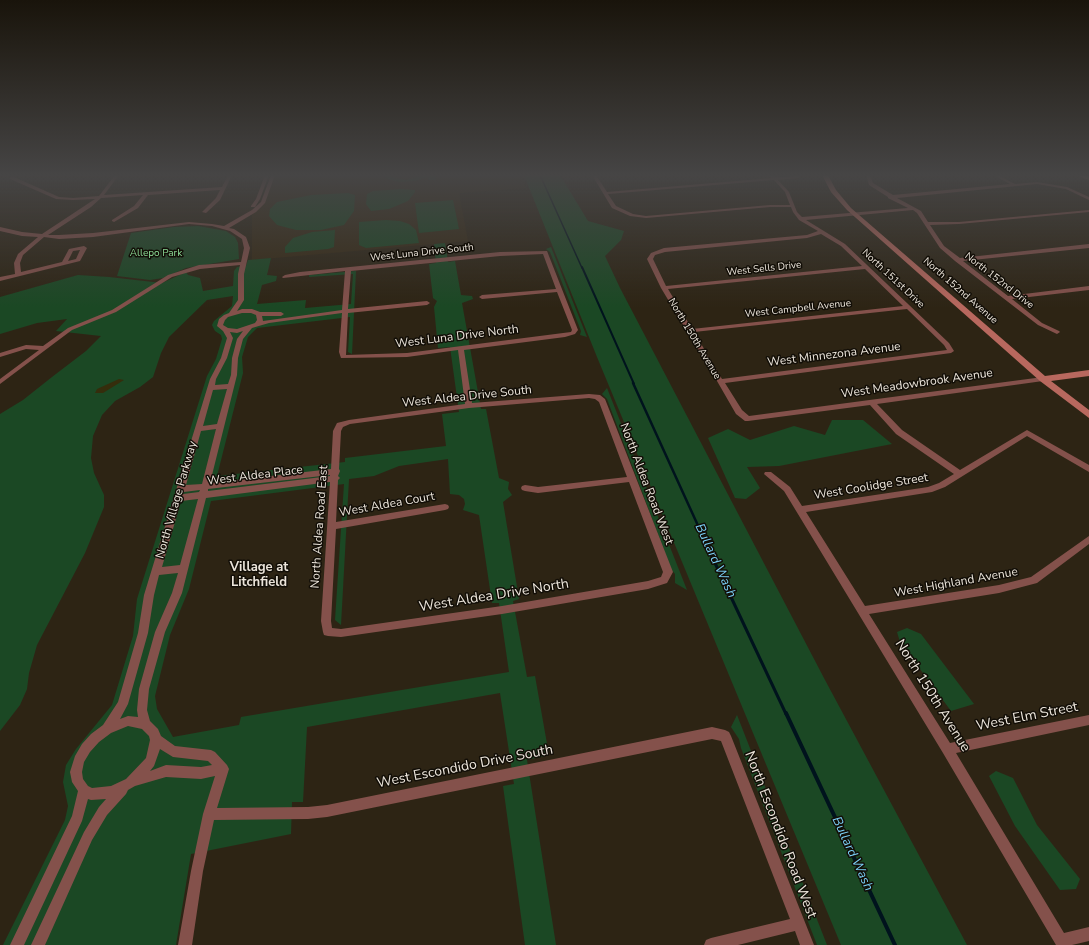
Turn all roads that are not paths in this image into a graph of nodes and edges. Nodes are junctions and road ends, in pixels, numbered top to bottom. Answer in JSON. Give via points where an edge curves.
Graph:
{"nodes":[{"id":1,"x":69,"y":219,"type":"edge"},
{"id":2,"x":117,"y":219,"type":"edge"},
{"id":3,"x":239,"y":219,"type":"edge"},
{"id":4,"x":801,"y":219,"type":"edge"},
{"id":5,"x":862,"y":219,"type":"edge"},
{"id":6,"x":924,"y":219,"type":"edge"},
{"id":7,"x":1004,"y":219,"type":"edge"},
{"id":8,"x":114,"y":221,"type":"dead end"},
{"id":9,"x":927,"y":224,"type":"junction"},
{"id":10,"x":226,"y":227,"type":"junction"},
{"id":11,"x":0,"y":229,"type":"edge"},
{"id":12,"x":821,"y":232,"type":"junction"},
{"id":13,"x":42,"y":236,"type":"junction"},
{"id":14,"x":1089,"y":246,"type":"edge"},
{"id":15,"x":957,"y":260,"type":"junction"},
{"id":16,"x":65,"y":262,"type":"dead end"},
{"id":17,"x":243,"y":263,"type":"junction"},
{"id":18,"x":866,"y":267,"type":"junction"},
{"id":19,"x":348,"y":270,"type":"junction"},
{"id":20,"x":18,"y":274,"type":"junction"},
{"id":21,"x":0,"y":278,"type":"edge"},
{"id":22,"x":285,"y":278,"type":"dead end"},
{"id":23,"x":664,"y":288,"type":"junction"},
{"id":24,"x":1086,"y":288,"type":"edge"},
{"id":25,"x":559,"y":290,"type":"junction"},
{"id":26,"x":1089,"y":292,"type":"edge"},
{"id":27,"x":482,"y":297,"type":"dead end"},
{"id":28,"x":1005,"y":298,"type":"junction"},
{"id":29,"x":241,"y":300,"type":"junction"},
{"id":30,"x":427,"y":303,"type":"dead end"},
{"id":31,"x":908,"y":307,"type":"junction"},
{"id":32,"x":247,"y":310,"type":"junction"},
{"id":33,"x":345,"y":311,"type":"junction"},
{"id":34,"x":232,"y":313,"type":"junction"},
{"id":35,"x":259,"y":314,"type":"junction"},
{"id":36,"x":258,"y":323,"type":"junction"},
{"id":37,"x":249,"y":328,"type":"junction"},
{"id":38,"x":226,"y":330,"type":"junction"},
{"id":39,"x":690,"y":331,"type":"junction"},
{"id":40,"x":1057,"y":332,"type":"dead end"},
{"id":41,"x":45,"y":348,"type":"junction"},
{"id":42,"x":461,"y":348,"type":"junction"},
{"id":43,"x":951,"y":351,"type":"joint"},
{"id":44,"x":0,"y":355,"type":"edge"},
{"id":45,"x":1089,"y":373,"type":"edge"},
{"id":46,"x":1043,"y":379,"type":"junction"},
{"id":47,"x":720,"y":381,"type":"junction"},
{"id":48,"x":0,"y":382,"type":"edge"},
{"id":49,"x":231,"y":386,"type":"junction"},
{"id":50,"x":210,"y":388,"type":"junction"},
{"id":51,"x":597,"y":397,"type":"joint"},
{"id":52,"x":872,"y":402,"type":"junction"},
{"id":53,"x":469,"y":406,"type":"junction"},
{"id":54,"x":1089,"y":415,"type":"edge"},
{"id":55,"x":748,"y":420,"type":"joint"},
{"id":56,"x":340,"y":425,"type":"joint"},
{"id":57,"x":221,"y":426,"type":"junction"},
{"id":58,"x":199,"y":428,"type":"junction"},
{"id":59,"x":1089,"y":469,"type":"edge"},
{"id":60,"x":336,"y":474,"type":"junction"},
{"id":61,"x":768,"y":474,"type":"dead end"},
{"id":62,"x":960,"y":474,"type":"junction"},
{"id":63,"x":632,"y":479,"type":"junction"},
{"id":64,"x":205,"y":486,"type":"junction"},
{"id":65,"x":525,"y":488,"type":"dead end"},
{"id":66,"x":181,"y":489,"type":"junction"},
{"id":67,"x":203,"y":495,"type":"junction"},
{"id":68,"x":178,"y":498,"type":"junction"},
{"id":69,"x":445,"y":507,"type":"dead end"},
{"id":70,"x":800,"y":510,"type":"junction"},
{"id":71,"x":333,"y":526,"type":"junction"},
{"id":72,"x":1089,"y":539,"type":"edge"},
{"id":73,"x":184,"y":568,"type":"junction"},
{"id":74,"x":156,"y":572,"type":"junction"},
{"id":75,"x":664,"y":580,"type":"joint"},
{"id":76,"x":862,"y":612,"type":"junction"},
{"id":77,"x":328,"y":632,"type":"joint"},
{"id":78,"x":1089,"y":720,"type":"edge"},
{"id":79,"x":145,"y":724,"type":"junction"},
{"id":80,"x":107,"y":729,"type":"junction"},
{"id":81,"x":725,"y":736,"type":"joint"},
{"id":82,"x":156,"y":740,"type":"junction"},
{"id":83,"x":946,"y":749,"type":"junction"},
{"id":84,"x":223,"y":769,"type":"junction"},
{"id":85,"x":127,"y":785,"type":"junction"},
{"id":86,"x":84,"y":790,"type":"junction"},
{"id":87,"x":209,"y":814,"type":"junction"},
{"id":88,"x":799,"y":923,"type":"junction"},
{"id":89,"x":1089,"y":934,"type":"edge"},
{"id":90,"x":17,"y":945,"type":"edge"},
{"id":91,"x":38,"y":945,"type":"edge"},
{"id":92,"x":185,"y":945,"type":"edge"},
{"id":93,"x":711,"y":945,"type":"edge"},
{"id":94,"x":807,"y":945,"type":"edge"}],
"edges":[{"from":1,"to":13,"type":"street"},
{"from":2,"to":8,"type":"street"},
{"from":3,"to":10,"type":"street"},
{"from":4,"to":12,"type":"street","name":"North 151st Drive"},
{"from":5,"to":46,"type":"street","name":"North 152nd Avenue"},
{"from":6,"to":9,"type":"street","name":"North 152nd Drive"},
{"from":7,"to":9,"type":"street","via":[[959,224]]},
{"from":9,"to":15,"type":"street","name":"North 152nd Drive","via":[[942,247]]},
{"from":10,"to":13,"type":"street","via":[[180,224],[93,235]]},
{"from":10,"to":17,"type":"street","via":[[246,241]]},
{"from":11,"to":13,"type":"street"},
{"from":12,"to":18,"type":"street","name":"North 151st Drive","via":[[843,245]]},
{"from":12,"to":23,"type":"street","name":"North 150th Avenue","via":[[807,236],[671,249],[653,254],[650,262]]},
{"from":13,"to":20,"type":"street","via":[[21,254],[17,263]]},
{"from":14,"to":15,"type":"street"},
{"from":15,"to":28,"type":"street","name":"North 152nd Drive"},
{"from":16,"to":20,"type":"street"},
{"from":17,"to":29,"type":"street","via":[[240,274]]},
{"from":17,"to":41,"type":"street","via":[[199,267],[180,272],[160,281],[110,316],[70,329]]},
{"from":18,"to":23,"type":"street","name":"West Sells Drive"},
{"from":18,"to":31,"type":"street","name":"North 151st Drive"},
{"from":19,"to":22,"type":"street","name":"West Luna Drive South","via":[[300,274]]},
{"from":19,"to":25,"type":"street","name":"West Luna Drive South","via":[[545,252]]},
{"from":19,"to":33,"type":"street"},
{"from":20,"to":21,"type":"street"},
{"from":23,"to":39,"type":"street","name":"North 150th Avenue"},
{"from":24,"to":26,"type":"street"},
{"from":24,"to":28,"type":"street"},
{"from":25,"to":27,"type":"street"},
{"from":25,"to":42,"type":"street","name":"West Luna Drive North","via":[[575,330],[573,333]]},
{"from":28,"to":40,"type":"street","name":"North 152nd Drive","via":[[1040,324]]},
{"from":29,"to":32,"type":"street"},
{"from":29,"to":34,"type":"street"},
{"from":30,"to":33,"type":"street"},
{"from":31,"to":39,"type":"street","name":"West Campbell Avenue"},
{"from":31,"to":43,"type":"street","name":"North 151st Drive","via":[[947,344]]},
{"from":32,"to":34,"type":"street"},
{"from":32,"to":35,"type":"street"},
{"from":33,"to":35,"type":"street"},
{"from":33,"to":36,"type":"street"},
{"from":33,"to":42,"type":"street","name":"West Luna Drive North","via":[[343,358],[407,355]]},
{"from":34,"to":38,"type":"street","name":"North Village Parkway","via":[[220,322],[220,326]]},
{"from":35,"to":36,"type":"street"},
{"from":36,"to":37,"type":"street"},
{"from":37,"to":38,"type":"street"},
{"from":37,"to":49,"type":"street","name":"North Village Parkway","via":[[240,339]]},
{"from":38,"to":50,"type":"street","name":"North Village Parkway","via":[[230,338]]},
{"from":39,"to":47,"type":"street","name":"North 150th Avenue"},
{"from":41,"to":44,"type":"street","via":[[26,348]]},
{"from":41,"to":48,"type":"street"},
{"from":42,"to":53,"type":"street"},
{"from":43,"to":47,"type":"street","name":"West Minnezona Avenue"},
{"from":45,"to":46,"type":"street","name":"West Meadowbrook Avenue"},
{"from":46,"to":52,"type":"street","name":"West Meadowbrook Avenue"},
{"from":46,"to":54,"type":"street","name":"North 152nd Avenue"},
{"from":47,"to":55,"type":"street","name":"North 150th Avenue","via":[[739,412]]},
{"from":49,"to":50,"type":"street"},
{"from":49,"to":57,"type":"street","name":"North Village Parkway"},
{"from":50,"to":58,"type":"street","name":"North Village Parkway"},
{"from":51,"to":53,"type":"street","name":"West Aldea Drive South"},
{"from":51,"to":63,"type":"street","name":"North Aldea Road West","via":[[602,401]]},
{"from":52,"to":55,"type":"street","name":"West Meadowbrook Avenue"},
{"from":52,"to":62,"type":"street","via":[[899,432]]},
{"from":53,"to":56,"type":"street","name":"West Aldea Drive South"},
{"from":56,"to":60,"type":"street","name":"North Aldea Road East"},
{"from":57,"to":58,"type":"street","name":"North Village Parkway"},
{"from":57,"to":64,"type":"street","name":"North Village Parkway"},
{"from":58,"to":66,"type":"street","name":"North Village Parkway"},
{"from":59,"to":62,"type":"street","name":"West Coolidge Street","via":[[1028,433]]},
{"from":60,"to":64,"type":"street","name":"West Aldea Place"},
{"from":60,"to":67,"type":"street","name":"West Aldea Place"},
{"from":60,"to":71,"type":"street","name":"North Aldea Road East"},
{"from":61,"to":70,"type":"street","name":"North 150th Avenue","via":[[787,489]]},
{"from":62,"to":70,"type":"street","name":"West Coolidge Street","via":[[942,485],[920,493]]},
{"from":63,"to":65,"type":"street","via":[[538,490]]},
{"from":63,"to":75,"type":"street","name":"North Aldea Road West","via":[[668,572]]},
{"from":64,"to":66,"type":"street","name":"West Aldea Place"},
{"from":64,"to":67,"type":"street","name":"North Village Parkway"},
{"from":66,"to":68,"type":"street","name":"North Village Parkway"},
{"from":67,"to":68,"type":"street","name":"West Aldea Place"},
{"from":67,"to":73,"type":"street","name":"North Village Parkway"},
{"from":68,"to":74,"type":"street","name":"North Village Parkway"},
{"from":69,"to":71,"type":"street","name":"West Aldea Court"},
{"from":70,"to":76,"type":"street","name":"North 150th Avenue"},
{"from":71,"to":77,"type":"street","name":"North Aldea Road East","via":[[326,621]]},
{"from":72,"to":76,"type":"street","name":"West Highland Avenue","via":[[1034,580],[999,589]]},
{"from":73,"to":74,"type":"street","name":"North Village Parkway"},
{"from":73,"to":79,"type":"street","name":"North Village Parkway","via":[[178,593],[160,632],[144,689],[142,710]]},
{"from":74,"to":80,"type":"street","name":"North Village Parkway","via":[[149,595],[143,633],[123,704]]},
{"from":75,"to":77,"type":"street","name":"West Aldea Drive North","via":[[648,586],[502,610],[341,633]]},
{"from":76,"to":83,"type":"street","name":"North 150th Avenue"},
{"from":78,"to":83,"type":"street","name":"West Elm Street"},
{"from":79,"to":80,"type":"street","via":[[128,721]]},
{"from":79,"to":82,"type":"street","via":[[154,733]]},
{"from":80,"to":86,"type":"street","via":[[95,738],[79,760],[77,777]]},
{"from":81,"to":87,"type":"street","name":"West Escondido Drive South","via":[[712,733],[321,812]]},
{"from":81,"to":88,"type":"street","name":"North Escondido Road West"},
{"from":82,"to":84,"type":"street","via":[[173,751],[211,756]]},
{"from":82,"to":85,"type":"street","via":[[150,762],[141,774]]},
{"from":83,"to":89,"type":"street","name":"North 150th Avenue","via":[[1061,941]]},
{"from":84,"to":85,"type":"street","via":[[201,773],[166,771]]},
{"from":84,"to":87,"type":"street"},
{"from":85,"to":86,"type":"street","via":[[101,795]]},
{"from":85,"to":91,"type":"street","via":[[103,811],[88,836]]},
{"from":86,"to":90,"type":"street","via":[[78,817]]},
{"from":87,"to":92,"type":"street"},
{"from":88,"to":93,"type":"street"},
{"from":88,"to":94,"type":"street","name":"North Escondido Road West"}]}
